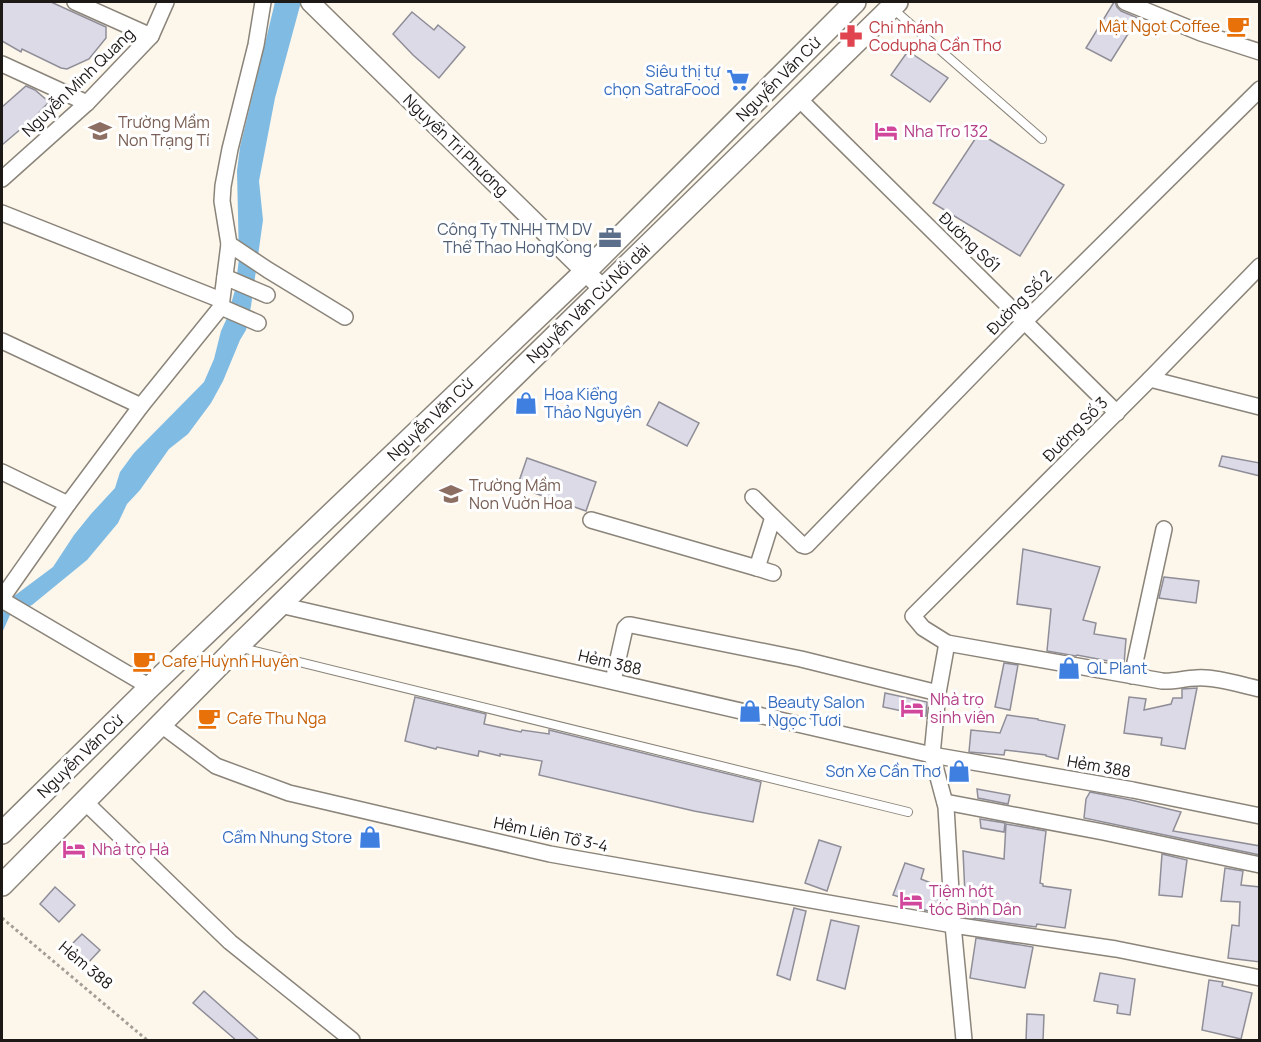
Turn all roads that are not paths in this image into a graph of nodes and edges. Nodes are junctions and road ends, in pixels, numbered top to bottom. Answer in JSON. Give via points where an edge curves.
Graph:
{"nodes":[{"id":1,"x":75,"y":2,"type":"edge"},
{"id":2,"x":166,"y":2,"type":"edge"},
{"id":3,"x":263,"y":2,"type":"edge"},
{"id":4,"x":310,"y":2,"type":"edge"},
{"id":5,"x":855,"y":2,"type":"edge"},
{"id":6,"x":1125,"y":2,"type":"edge"},
{"id":7,"x":894,"y":4,"type":"edge"},
{"id":8,"x":151,"y":36,"type":"junction"},
{"id":9,"x":1260,"y":52,"type":"edge"},
{"id":10,"x":2,"y":65,"type":"edge"},
{"id":11,"x":1260,"y":89,"type":"edge"},
{"id":12,"x":798,"y":98,"type":"junction"},
{"id":13,"x":87,"y":103,"type":"junction"},
{"id":14,"x":1042,"y":139,"type":"dead end"},
{"id":15,"x":2,"y":179,"type":"edge"},
{"id":16,"x":2,"y":213,"type":"edge"},
{"id":17,"x":232,"y":246,"type":"junction"},
{"id":18,"x":1260,"y":266,"type":"edge"},
{"id":19,"x":585,"y":271,"type":"junction"},
{"id":20,"x":229,"y":278,"type":"junction"},
{"id":21,"x":603,"y":289,"type":"junction"},
{"id":22,"x":261,"y":292,"type":"dead end"},
{"id":23,"x":223,"y":306,"type":"junction"},
{"id":24,"x":345,"y":317,"type":"dead end"},
{"id":25,"x":254,"y":321,"type":"dead end"},
{"id":26,"x":1025,"y":321,"type":"junction"},
{"id":27,"x":2,"y":341,"type":"edge"},
{"id":28,"x":1150,"y":379,"type":"junction"},
{"id":29,"x":141,"y":406,"type":"junction"},
{"id":30,"x":1260,"y":407,"type":"edge"},
{"id":31,"x":1117,"y":413,"type":"junction"},
{"id":32,"x":2,"y":472,"type":"edge"},
{"id":33,"x":753,"y":497,"type":"dead end"},
{"id":34,"x":68,"y":504,"type":"junction"},
{"id":35,"x":773,"y":517,"type":"junction"},
{"id":36,"x":591,"y":520,"type":"dead end"},
{"id":37,"x":1164,"y":529,"type":"dead end"},
{"id":38,"x":757,"y":568,"type":"junction"},
{"id":39,"x":773,"y":573,"type":"dead end"},
{"id":40,"x":2,"y":599,"type":"edge"},
{"id":41,"x":280,"y":605,"type":"junction"},
{"id":42,"x":947,"y":643,"type":"junction"},
{"id":43,"x":238,"y":646,"type":"junction"},
{"id":44,"x":1132,"y":676,"type":"junction"},
{"id":45,"x":613,"y":681,"type":"junction"},
{"id":46,"x":150,"y":687,"type":"junction"},
{"id":47,"x":1260,"y":689,"type":"edge"},
{"id":48,"x":938,"y":693,"type":"junction"},
{"id":49,"x":160,"y":724,"type":"junction"},
{"id":50,"x":932,"y":755,"type":"junction"},
{"id":51,"x":84,"y":801,"type":"junction"},
{"id":52,"x":945,"y":802,"type":"junction"},
{"id":53,"x":908,"y":812,"type":"dead end"},
{"id":54,"x":1260,"y":816,"type":"edge"},
{"id":55,"x":2,"y":833,"type":"edge"},
{"id":56,"x":1260,"y":865,"type":"edge"},
{"id":57,"x":2,"y":885,"type":"edge"},
{"id":58,"x":953,"y":925,"type":"junction"},
{"id":59,"x":1260,"y":978,"type":"edge"},
{"id":60,"x":352,"y":1041,"type":"edge"},
{"id":61,"x":964,"y":1041,"type":"edge"}],
"edges":[{"from":1,"to":8,"type":"street"},
{"from":2,"to":8,"type":"street","name":"Nguyễn Minh Quang"},
{"from":3,"to":17,"type":"street","via":[[223,186],[222,201]]},
{"from":4,"to":19,"type":"street","name":"Nguyển Tri Phương"},
{"from":5,"to":19,"type":"main road","name":"Nguyễn Văn Cừ"},
{"from":6,"to":9,"type":"street"},
{"from":7,"to":12,"type":"main road","name":"Nguyễn Văn Cừ Nối dài"},
{"from":7,"to":14,"type":"lane"},
{"from":8,"to":13,"type":"street","name":"Nguyễn Minh Quang"},
{"from":10,"to":13,"type":"street"},
{"from":11,"to":26,"type":"street","name":"Đường Số 2"},
{"from":12,"to":21,"type":"main road","name":"Nguyễn Văn Cừ Nối dài"},
{"from":12,"to":26,"type":"street","name":"Đường Số1"},
{"from":13,"to":15,"type":"street","name":"Nguyễn Minh Quang"},
{"from":16,"to":23,"type":"street"},
{"from":17,"to":20,"type":"street"},
{"from":17,"to":24,"type":"street"},
{"from":18,"to":28,"type":"street","name":"Đường Số 3"},
{"from":19,"to":21,"type":"street","name":"Nguyển Tri Phương"},
{"from":19,"to":46,"type":"main road","name":"Nguyễn Văn Cừ"},
{"from":20,"to":22,"type":"street"},
{"from":20,"to":23,"type":"street"},
{"from":21,"to":41,"type":"main road","name":"Nguyễn Văn Cừ Nối dài"},
{"from":23,"to":25,"type":"street"},
{"from":23,"to":29,"type":"street"},
{"from":26,"to":31,"type":"street","name":"Đường Số1"},
{"from":26,"to":35,"type":"street","name":"Đường Số 2","via":[[807,545],[802,545]]},
{"from":27,"to":29,"type":"street"},
{"from":28,"to":30,"type":"street"},
{"from":28,"to":31,"type":"street","name":"Đường Số 3"},
{"from":29,"to":34,"type":"street"},
{"from":31,"to":42,"type":"street","name":"Đường Số 3","via":[[913,616],[923,628]]},
{"from":32,"to":34,"type":"street"},
{"from":33,"to":35,"type":"street"},
{"from":34,"to":40,"type":"street"},
{"from":35,"to":38,"type":"street"},
{"from":36,"to":38,"type":"street"},
{"from":37,"to":44,"type":"street"},
{"from":38,"to":39,"type":"street"},
{"from":40,"to":46,"type":"street"},
{"from":41,"to":43,"type":"main road","name":"Nguyễn Văn Cừ"},
{"from":41,"to":45,"type":"street","name":"Hẻm 388"},
{"from":42,"to":44,"type":"street"},
{"from":42,"to":48,"type":"street"},
{"from":43,"to":49,"type":"main road","name":"Nguyễn Văn Cừ"},
{"from":43,"to":53,"type":"lane"},
{"from":44,"to":47,"type":"street","via":[[1171,682],[1207,678]]},
{"from":45,"to":48,"type":"street","via":[[625,628],[631,625],[801,659]]},
{"from":45,"to":50,"type":"street","name":"Hẻm 388"},
{"from":46,"to":55,"type":"main road","name":"Nguyễn Văn Cừ"},
{"from":48,"to":50,"type":"street"},
{"from":49,"to":51,"type":"main road","name":"Nguyễn Văn Cừ"},
{"from":49,"to":58,"type":"street","name":"Hẻm Liên Tổ 3-4","via":[[216,766],[288,793],[550,854]]},
{"from":50,"to":52,"type":"street"},
{"from":50,"to":54,"type":"street","name":"Hẻm 388"},
{"from":51,"to":57,"type":"main road","name":"Nguyễn Văn Cừ"},
{"from":51,"to":60,"type":"street","via":[[230,942]]},
{"from":52,"to":56,"type":"street"},
{"from":52,"to":58,"type":"street"},
{"from":58,"to":59,"type":"street","name":"Hẻm Liên Tổ 3-4","via":[[1116,950]]},
{"from":58,"to":61,"type":"street"}]}
